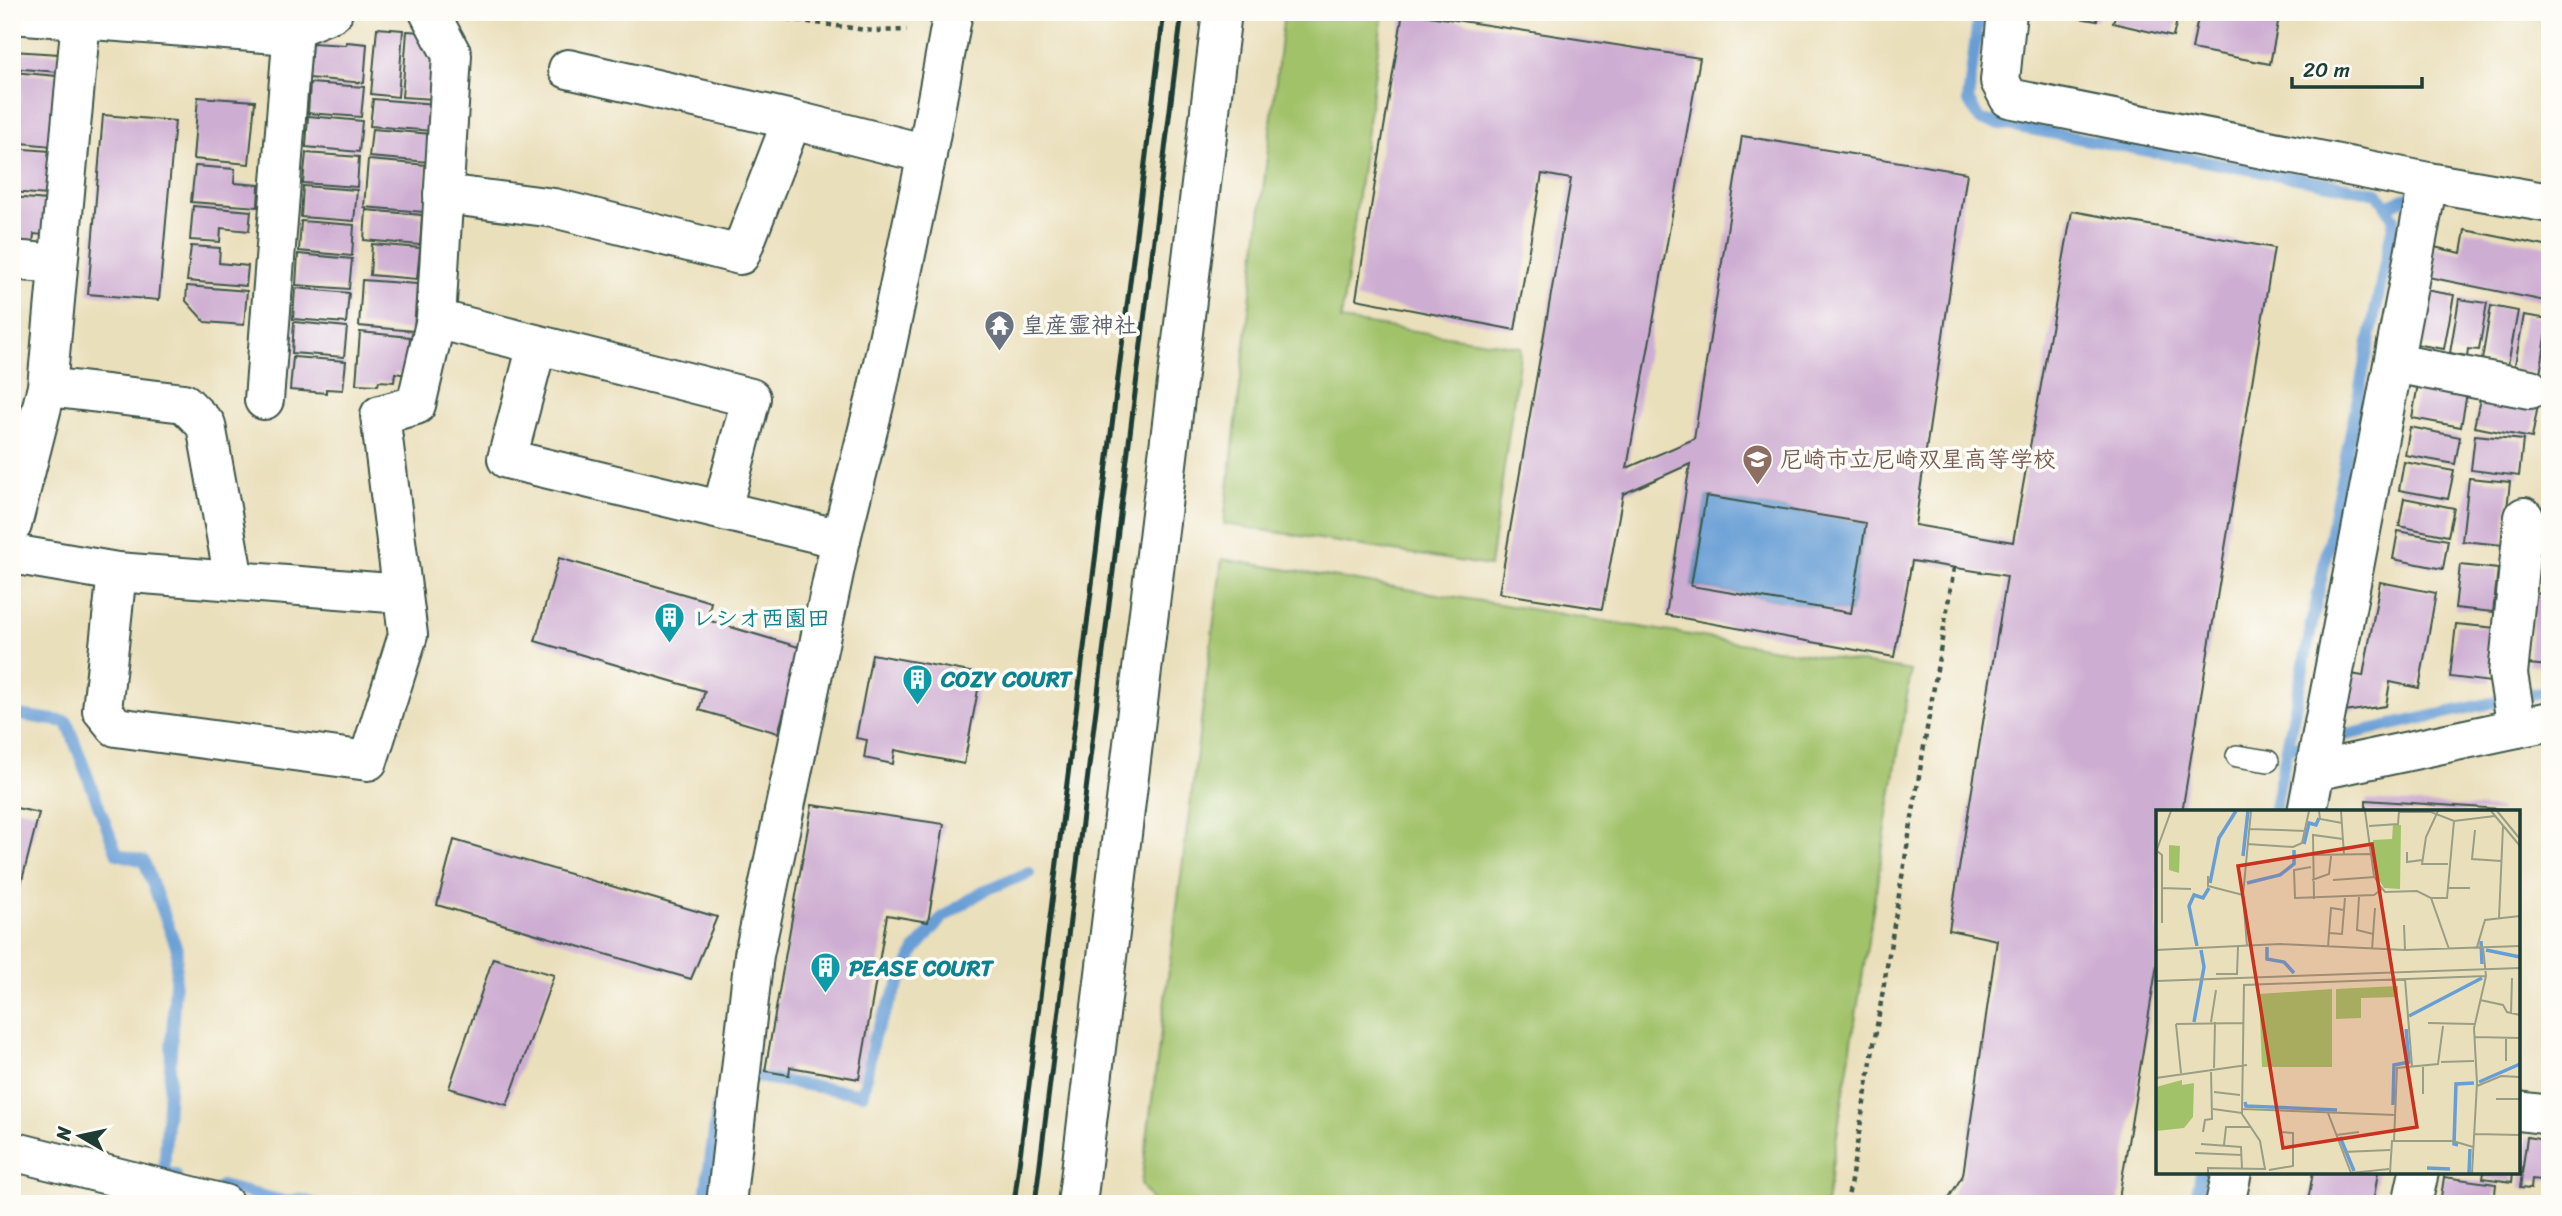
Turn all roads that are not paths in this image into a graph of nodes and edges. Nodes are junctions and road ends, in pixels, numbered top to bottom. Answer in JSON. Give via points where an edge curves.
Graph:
{"nodes":[{"id":1,"x":333,"y":12,"type":"edge"},
{"id":2,"x":429,"y":12,"type":"edge"},
{"id":3,"x":1222,"y":12,"type":"edge"},
{"id":4,"x":2007,"y":12,"type":"edge"},
{"id":5,"x":12,"y":14,"type":"edge"},
{"id":6,"x":81,"y":19,"type":"junction"},
{"id":7,"x":952,"y":20,"type":"edge"},
{"id":8,"x":293,"y":27,"type":"junction"},
{"id":9,"x":568,"y":69,"type":"dead end"},
{"id":10,"x":792,"y":120,"type":"junction"},
{"id":11,"x":927,"y":154,"type":"junction"},
{"id":12,"x":2427,"y":189,"type":"junction"},
{"id":13,"x":443,"y":194,"type":"junction"},
{"id":14,"x":2550,"y":203,"type":"edge"},
{"id":15,"x":12,"y":260,"type":"edge"},
{"id":16,"x":57,"y":264,"type":"junction"},
{"id":17,"x":436,"y":319,"type":"junction"},
{"id":18,"x":537,"y":345,"type":"junction"},
{"id":19,"x":2394,"y":363,"type":"junction"},
{"id":20,"x":47,"y":387,"type":"junction"},
{"id":21,"x":2530,"y":389,"type":"dead end"},
{"id":22,"x":264,"y":400,"type":"dead end"},
{"id":23,"x":722,"y":509,"type":"junction"},
{"id":24,"x":2524,"y":517,"type":"dead end"},
{"id":25,"x":12,"y":525,"type":"edge"},
{"id":26,"x":841,"y":539,"type":"junction"},
{"id":27,"x":12,"y":554,"type":"edge"},
{"id":28,"x":117,"y":572,"type":"junction"},
{"id":29,"x":234,"y":580,"type":"junction"},
{"id":30,"x":403,"y":594,"type":"junction"},
{"id":31,"x":2522,"y":708,"type":"edge"},
{"id":32,"x":2237,"y":756,"type":"dead end"},
{"id":33,"x":2268,"y":761,"type":"dead end"},
{"id":34,"x":2315,"y":771,"type":"junction"},
{"id":35,"x":2307,"y":810,"type":"edge"},
{"id":36,"x":2520,"y":1111,"type":"edge"},
{"id":37,"x":2550,"y":1115,"type":"edge"},
{"id":38,"x":12,"y":1151,"type":"edge"},
{"id":39,"x":2232,"y":1174,"type":"edge"},
{"id":40,"x":2419,"y":1174,"type":"edge"},
{"id":41,"x":224,"y":1204,"type":"edge"},
{"id":42,"x":726,"y":1204,"type":"edge"},
{"id":43,"x":1077,"y":1204,"type":"edge"},
{"id":44,"x":2225,"y":1204,"type":"edge"},
{"id":45,"x":2412,"y":1204,"type":"edge"}],
"edges":[{"from":1,"to":8,"type":"street"},
{"from":2,"to":13,"type":"street","via":[[452,55]]},
{"from":3,"to":43,"type":"street"},
{"from":4,"to":12,"type":"street","via":[[2000,80],[2009,98]]},
{"from":5,"to":6,"type":"street"},
{"from":6,"to":8,"type":"street","via":[[278,34]]},
{"from":6,"to":16,"type":"street"},
{"from":7,"to":11,"type":"street"},
{"from":8,"to":22,"type":"street"},
{"from":9,"to":10,"type":"street"},
{"from":10,"to":11,"type":"street"},
{"from":10,"to":13,"type":"street","via":[[740,256],[554,208]]},
{"from":11,"to":26,"type":"street"},
{"from":12,"to":14,"type":"street"},
{"from":12,"to":19,"type":"street"},
{"from":13,"to":17,"type":"street"},
{"from":15,"to":16,"type":"street"},
{"from":16,"to":20,"type":"street"},
{"from":17,"to":18,"type":"street"},
{"from":17,"to":30,"type":"street","via":[[416,405],[380,415]]},
{"from":18,"to":23,"type":"street","via":[[751,398]]},
{"from":18,"to":23,"type":"street","via":[[507,459]]},
{"from":19,"to":21,"type":"street"},
{"from":19,"to":34,"type":"street"},
{"from":20,"to":25,"type":"street"},
{"from":20,"to":29,"type":"street","via":[[184,403],[206,425]]},
{"from":23,"to":26,"type":"street"},
{"from":24,"to":31,"type":"street"},
{"from":26,"to":42,"type":"street","via":[[754,955]]},
{"from":27,"to":28,"type":"street"},
{"from":28,"to":29,"type":"street"},
{"from":28,"to":30,"type":"street","via":[[102,710],[116,727],[368,761],[408,635]]},
{"from":29,"to":30,"type":"street"},
{"from":31,"to":34,"type":"street"},
{"from":32,"to":33,"type":"lane"},
{"from":34,"to":35,"type":"street"},
{"from":36,"to":37,"type":"street"},
{"from":38,"to":41,"type":"street"},
{"from":39,"to":44,"type":"street"},
{"from":40,"to":45,"type":"street"}]}
